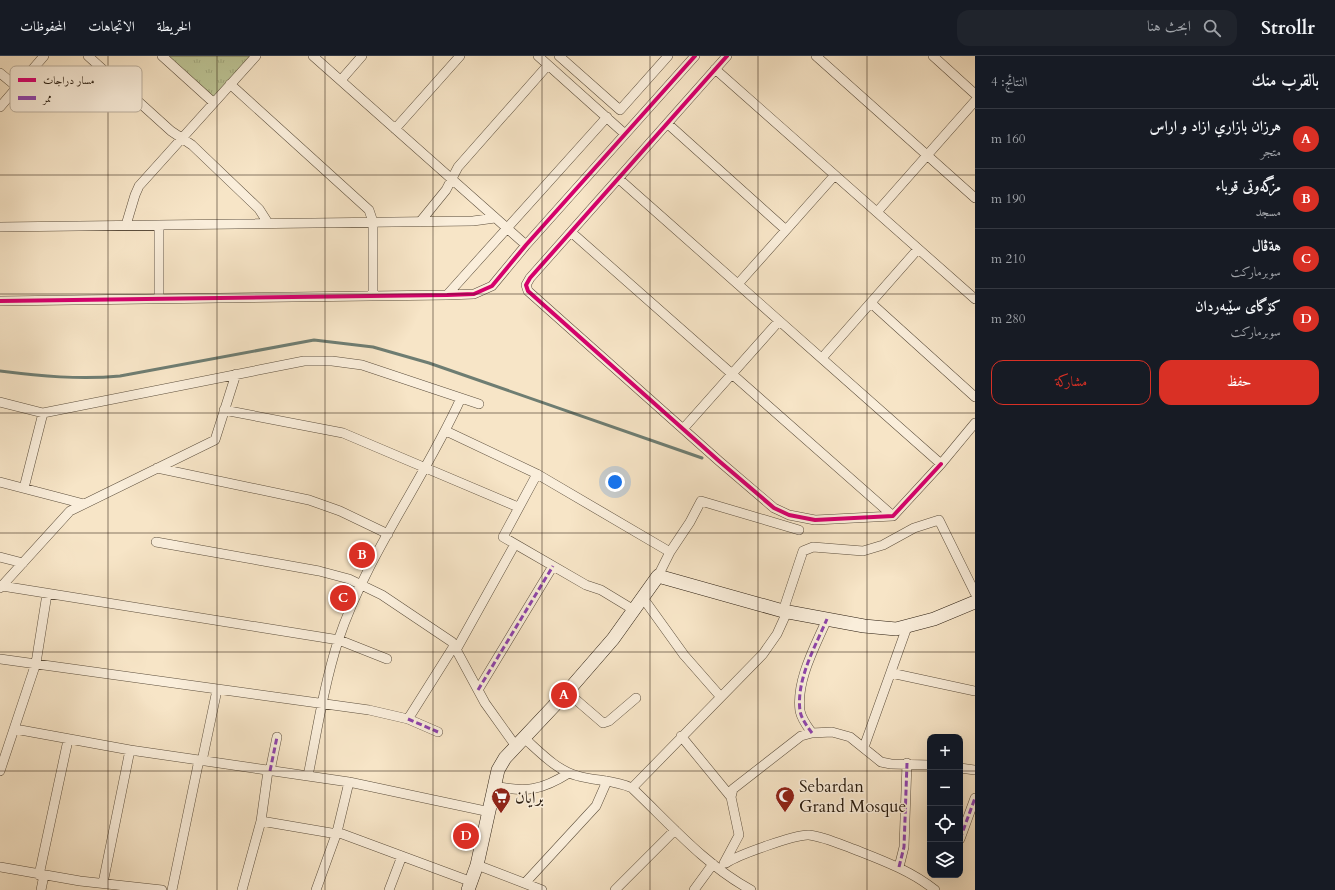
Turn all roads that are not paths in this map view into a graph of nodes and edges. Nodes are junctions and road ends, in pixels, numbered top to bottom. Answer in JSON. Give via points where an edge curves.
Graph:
{"nodes":[{"id":1,"x":44,"y":56,"type":"edge"},
{"id":2,"x":88,"y":56,"type":"edge"},
{"id":3,"x":162,"y":56,"type":"edge"},
{"id":4,"x":256,"y":56,"type":"edge"},
{"id":5,"x":314,"y":56,"type":"edge"},
{"id":6,"x":362,"y":56,"type":"edge"},
{"id":7,"x":460,"y":56,"type":"edge"},
{"id":8,"x":538,"y":56,"type":"edge"},
{"id":9,"x":559,"y":56,"type":"edge"},
{"id":10,"x":668,"y":56,"type":"edge"},
{"id":11,"x":694,"y":56,"type":"edge"},
{"id":12,"x":727,"y":56,"type":"edge"},
{"id":13,"x":816,"y":56,"type":"edge"},
{"id":14,"x":934,"y":56,"type":"edge"},
{"id":15,"x":548,"y":65,"type":"junction"},
{"id":16,"x":35,"y":66,"type":"edge"},
{"id":17,"x":99,"y":66,"type":"edge"},
{"id":18,"x":715,"y":69,"type":"junction"},
{"id":19,"x":0,"y":72,"type":"edge"},
{"id":20,"x":341,"y":80,"type":"junction"},
{"id":21,"x":10,"y":81,"type":"edge"},
{"id":22,"x":230,"y":84,"type":"junction"},
{"id":23,"x":975,"y":94,"type":"edge"},
{"id":24,"x":10,"y":95,"type":"edge"},
{"id":25,"x":975,"y":101,"type":"edge"},
{"id":26,"x":214,"y":102,"type":"junction"},
{"id":27,"x":142,"y":105,"type":"edge"},
{"id":28,"x":0,"y":106,"type":"edge"},
{"id":29,"x":606,"y":117,"type":"junction"},
{"id":30,"x":668,"y":124,"type":"junction"},
{"id":31,"x":395,"y":129,"type":"junction"},
{"id":32,"x":625,"y":134,"type":"junction"},
{"id":33,"x":182,"y":138,"type":"junction"},
{"id":34,"x":926,"y":155,"type":"junction"},
{"id":35,"x":834,"y":176,"type":"junction"},
{"id":36,"x":452,"y":179,"type":"junction"},
{"id":37,"x":619,"y":179,"type":"junction"},
{"id":38,"x":975,"y":198,"type":"edge"},
{"id":39,"x":877,"y":212,"type":"junction"},
{"id":40,"x":496,"y":218,"type":"junction"},
{"id":41,"x":373,"y":222,"type":"junction"},
{"id":42,"x":420,"y":222,"type":"junction"},
{"id":43,"x":268,"y":223,"type":"junction"},
{"id":44,"x":126,"y":225,"type":"junction"},
{"id":45,"x":159,"y":225,"type":"junction"},
{"id":46,"x":0,"y":226,"type":"edge"},
{"id":47,"x":507,"y":229,"type":"junction"},
{"id":48,"x":786,"y":230,"type":"junction"},
{"id":49,"x":571,"y":232,"type":"junction"},
{"id":50,"x":526,"y":245,"type":"junction"},
{"id":51,"x":918,"y":249,"type":"junction"},
{"id":52,"x":738,"y":284,"type":"junction"},
{"id":53,"x":373,"y":296,"type":"junction"},
{"id":54,"x":447,"y":296,"type":"junction"},
{"id":55,"x":160,"y":299,"type":"junction"},
{"id":56,"x":975,"y":299,"type":"edge"},
{"id":57,"x":0,"y":301,"type":"edge"},
{"id":58,"x":871,"y":303,"type":"junction"},
{"id":59,"x":779,"y":321,"type":"junction"},
{"id":60,"x":822,"y":358,"type":"junction"},
{"id":61,"x":733,"y":373,"type":"junction"},
{"id":62,"x":236,"y":374,"type":"junction"},
{"id":63,"x":975,"y":397,"type":"edge"},
{"id":64,"x":461,"y":398,"type":"junction"},
{"id":65,"x":0,"y":402,"type":"edge"},
{"id":66,"x":479,"y":404,"type":"dead end"},
{"id":67,"x":224,"y":410,"type":"junction"},
{"id":68,"x":43,"y":412,"type":"junction"},
{"id":69,"x":975,"y":423,"type":"edge"},
{"id":70,"x":683,"y":429,"type":"junction"},
{"id":71,"x":446,"y":431,"type":"junction"},
{"id":72,"x":941,"y":464,"type":"junction"},
{"id":73,"x":426,"y":467,"type":"junction"},
{"id":74,"x":157,"y":468,"type":"junction"},
{"id":75,"x":537,"y":474,"type":"junction"},
{"id":76,"x":0,"y":482,"type":"edge"},
{"id":77,"x":24,"y":488,"type":"junction"},
{"id":78,"x":84,"y":504,"type":"junction"},
{"id":79,"x":518,"y":507,"type":"junction"},
{"id":80,"x":893,"y":516,"type":"junction"},
{"id":81,"x":799,"y":530,"type":"dead end"},
{"id":82,"x":388,"y":534,"type":"junction"},
{"id":83,"x":156,"y":542,"type":"dead end"},
{"id":84,"x":515,"y":544,"type":"junction"},
{"id":85,"x":670,"y":552,"type":"junction"},
{"id":86,"x":0,"y":557,"type":"edge"},
{"id":87,"x":23,"y":563,"type":"junction"},
{"id":88,"x":553,"y":566,"type":"junction"},
{"id":89,"x":658,"y":576,"type":"junction"},
{"id":90,"x":362,"y":584,"type":"junction"},
{"id":91,"x":1,"y":587,"type":"edge"},
{"id":92,"x":975,"y":593,"type":"edge"},
{"id":93,"x":47,"y":594,"type":"junction"},
{"id":94,"x":643,"y":598,"type":"junction"},
{"id":95,"x":975,"y":602,"type":"edge"},
{"id":96,"x":634,"y":610,"type":"junction"},
{"id":97,"x":785,"y":612,"type":"junction"},
{"id":98,"x":827,"y":619,"type":"junction"},
{"id":99,"x":907,"y":627,"type":"junction"},
{"id":100,"x":338,"y":640,"type":"junction"},
{"id":101,"x":455,"y":648,"type":"junction"},
{"id":102,"x":0,"y":659,"type":"edge"},
{"id":103,"x":387,"y":659,"type":"dead end"},
{"id":104,"x":36,"y":663,"type":"junction"},
{"id":105,"x":891,"y":673,"type":"junction"},
{"id":106,"x":217,"y":690,"type":"junction"},
{"id":107,"x":478,"y":690,"type":"junction"},
{"id":108,"x":975,"y":690,"type":"edge"},
{"id":109,"x":567,"y":692,"type":"junction"},
{"id":110,"x":720,"y":696,"type":"junction"},
{"id":111,"x":636,"y":698,"type":"dead end"},
{"id":112,"x":322,"y":703,"type":"junction"},
{"id":113,"x":408,"y":719,"type":"junction"},
{"id":114,"x":15,"y":729,"type":"junction"},
{"id":115,"x":438,"y":732,"type":"dead end"},
{"id":116,"x":812,"y":733,"type":"junction"},
{"id":117,"x":682,"y":736,"type":"junction"},
{"id":118,"x":277,"y":737,"type":"dead end"},
{"id":119,"x":68,"y":740,"type":"junction"},
{"id":120,"x":519,"y":741,"type":"junction"},
{"id":121,"x":864,"y":748,"type":"junction"},
{"id":122,"x":130,"y":750,"type":"junction"},
{"id":123,"x":200,"y":760,"type":"junction"},
{"id":124,"x":907,"y":764,"type":"junction"},
{"id":125,"x":927,"y":765,"type":"edge"},
{"id":126,"x":963,"y":768,"type":"edge"},
{"id":127,"x":975,"y":770,"type":"edge"},
{"id":128,"x":0,"y":771,"type":"edge"},
{"id":129,"x":269,"y":771,"type":"junction"},
{"id":130,"x":569,"y":773,"type":"junction"},
{"id":131,"x":308,"y":776,"type":"junction"},
{"id":132,"x":607,"y":781,"type":"junction"},
{"id":133,"x":349,"y":782,"type":"junction"},
{"id":134,"x":495,"y":786,"type":"junction"},
{"id":135,"x":632,"y":788,"type":"junction"},
{"id":136,"x":731,"y":797,"type":"junction"},
{"id":137,"x":975,"y":798,"type":"edge"},
{"id":138,"x":490,"y":812,"type":"junction"},
{"id":139,"x":261,"y":821,"type":"junction"},
{"id":140,"x":675,"y":830,"type":"junction"},
{"id":141,"x":963,"y":831,"type":"edge"},
{"id":142,"x":337,"y":833,"type":"junction"},
{"id":143,"x":402,"y":856,"type":"junction"},
{"id":144,"x":477,"y":865,"type":"junction"},
{"id":145,"x":719,"y":865,"type":"junction"},
{"id":146,"x":0,"y":867,"type":"edge"},
{"id":147,"x":899,"y":867,"type":"junction"},
{"id":148,"x":41,"y":875,"type":"junction"},
{"id":149,"x":103,"y":883,"type":"junction"},
{"id":150,"x":525,"y":883,"type":"junction"},
{"id":151,"x":470,"y":886,"type":"edge"},
{"id":152,"x":41,"y":890,"type":"edge"},
{"id":153,"x":160,"y":890,"type":"edge"},
{"id":154,"x":172,"y":890,"type":"edge"},
{"id":155,"x":242,"y":890,"type":"edge"},
{"id":156,"x":316,"y":890,"type":"edge"},
{"id":157,"x":389,"y":890,"type":"edge"},
{"id":158,"x":542,"y":890,"type":"edge"},
{"id":159,"x":615,"y":890,"type":"edge"},
{"id":160,"x":694,"y":890,"type":"edge"},
{"id":161,"x":751,"y":890,"type":"edge"},
{"id":162,"x":935,"y":890,"type":"edge"}],
"edges":[{"from":1,"to":16,"type":"street"},
{"from":2,"to":17,"type":"street"},
{"from":3,"to":26,"type":"street"},
{"from":4,"to":22,"type":"street"},
{"from":5,"to":20,"type":"street"},
{"from":6,"to":20,"type":"street"},
{"from":7,"to":31,"type":"street"},
{"from":8,"to":15,"type":"street"},
{"from":9,"to":10,"type":"street","via":[[620,110]]},
{"from":11,"to":32,"type":"street"},
{"from":12,"to":18,"type":"street"},
{"from":13,"to":34,"type":"street"},
{"from":14,"to":23,"type":"street"},
{"from":15,"to":29,"type":"street"},
{"from":15,"to":36,"type":"street","via":[[458,167]]},
{"from":18,"to":30,"type":"street"},
{"from":18,"to":35,"type":"street"},
{"from":19,"to":21,"type":"street"},
{"from":20,"to":31,"type":"street"},
{"from":22,"to":26,"type":"street"},
{"from":22,"to":41,"type":"street","via":[[369,210]]},
{"from":24,"to":28,"type":"street"},
{"from":25,"to":34,"type":"street"},
{"from":26,"to":33,"type":"street"},
{"from":27,"to":33,"type":"street"},
{"from":29,"to":32,"type":"street"},
{"from":29,"to":47,"type":"street"},
{"from":30,"to":37,"type":"street"},
{"from":30,"to":48,"type":"street"},
{"from":31,"to":36,"type":"street"},
{"from":32,"to":50,"type":"street"},
{"from":33,"to":43,"type":"street","via":[[255,204]]},
{"from":33,"to":44,"type":"street","via":[[139,186]]},
{"from":34,"to":38,"type":"street"},
{"from":34,"to":39,"type":"street"},
{"from":35,"to":39,"type":"street"},
{"from":35,"to":48,"type":"street"},
{"from":36,"to":40,"type":"street"},
{"from":36,"to":42,"type":"street"},
{"from":37,"to":49,"type":"street"},
{"from":37,"to":52,"type":"street"},
{"from":39,"to":51,"type":"street"},
{"from":40,"to":42,"type":"street"},
{"from":40,"to":47,"type":"street"},
{"from":41,"to":42,"type":"street"},
{"from":41,"to":43,"type":"street"},
{"from":41,"to":53,"type":"street"},
{"from":43,"to":45,"type":"street"},
{"from":44,"to":45,"type":"street"},
{"from":44,"to":46,"type":"street"},
{"from":45,"to":55,"type":"street"},
{"from":47,"to":50,"type":"street"},
{"from":47,"to":54,"type":"street"},
{"from":48,"to":52,"type":"street"},
{"from":49,"to":61,"type":"street"},
{"from":49,"to":70,"type":"street","via":[[530,278],[526,285],[528,291]]},
{"from":50,"to":54,"type":"street","via":[[485,291]]},
{"from":51,"to":56,"type":"street"},
{"from":51,"to":58,"type":"street"},
{"from":52,"to":59,"type":"street"},
{"from":53,"to":54,"type":"street"},
{"from":53,"to":55,"type":"street"},
{"from":55,"to":57,"type":"street"},
{"from":58,"to":60,"type":"street"},
{"from":58,"to":63,"type":"street"},
{"from":59,"to":60,"type":"street"},
{"from":59,"to":61,"type":"street"},
{"from":60,"to":72,"type":"street"},
{"from":61,"to":70,"type":"street"},
{"from":61,"to":80,"type":"street"},
{"from":62,"to":64,"type":"street","via":[[304,361],[332,361],[362,365]]},
{"from":62,"to":67,"type":"street"},
{"from":62,"to":68,"type":"street"},
{"from":64,"to":66,"type":"street"},
{"from":64,"to":71,"type":"street"},
{"from":65,"to":68,"type":"street"},
{"from":67,"to":73,"type":"street","via":[[343,433]]},
{"from":67,"to":74,"type":"street","via":[[215,440]]},
{"from":68,"to":77,"type":"street"},
{"from":69,"to":72,"type":"street"},
{"from":70,"to":80,"type":"street","via":[[774,508],[789,515],[815,520]]},
{"from":71,"to":73,"type":"street"},
{"from":71,"to":75,"type":"street"},
{"from":72,"to":80,"type":"street"},
{"from":73,"to":79,"type":"street"},
{"from":73,"to":82,"type":"street"},
{"from":74,"to":78,"type":"street"},
{"from":74,"to":82,"type":"street","via":[[309,500],[340,511]]},
{"from":75,"to":79,"type":"street"},
{"from":75,"to":85,"type":"street"},
{"from":76,"to":77,"type":"street"},
{"from":77,"to":78,"type":"street"},
{"from":78,"to":87,"type":"street","via":[[70,512]]},
{"from":79,"to":84,"type":"street","via":[[503,537]]},
{"from":81,"to":85,"type":"street","via":[[703,501],[699,503]]},
{"from":82,"to":90,"type":"street"},
{"from":83,"to":90,"type":"street","via":[[298,567]]},
{"from":84,"to":88,"type":"street"},
{"from":84,"to":101,"type":"street"},
{"from":85,"to":89,"type":"street"},
{"from":86,"to":87,"type":"street"},
{"from":87,"to":91,"type":"street"},
{"from":88,"to":96,"type":"street"},
{"from":88,"to":107,"type":"street"},
{"from":89,"to":94,"type":"street"},
{"from":89,"to":97,"type":"street"},
{"from":90,"to":100,"type":"street"},
{"from":90,"to":101,"type":"street","via":[[409,612],[452,642]]},
{"from":91,"to":93,"type":"street"},
{"from":92,"to":97,"type":"street","via":[[939,520],[914,528],[883,545],[863,550],[807,548],[803,551]]},
{"from":93,"to":100,"type":"street"},
{"from":93,"to":104,"type":"street"},
{"from":94,"to":96,"type":"street"},
{"from":94,"to":110,"type":"street","via":[[684,655]]},
{"from":95,"to":99,"type":"street"},
{"from":96,"to":109,"type":"street","via":[[613,639]]},
{"from":97,"to":98,"type":"street"},
{"from":97,"to":110,"type":"street","via":[[776,634],[763,654]]},
{"from":98,"to":99,"type":"street","via":[[896,629]]},
{"from":98,"to":116,"type":"street","via":[[806,670],[802,688],[800,713]]},
{"from":99,"to":105,"type":"street"},
{"from":100,"to":103,"type":"street"},
{"from":100,"to":112,"type":"street"},
{"from":101,"to":107,"type":"street"},
{"from":101,"to":113,"type":"street"},
{"from":102,"to":104,"type":"street"},
{"from":104,"to":106,"type":"street"},
{"from":104,"to":114,"type":"street"},
{"from":105,"to":108,"type":"street"},
{"from":105,"to":121,"type":"street"},
{"from":106,"to":112,"type":"street"},
{"from":106,"to":123,"type":"street"},
{"from":107,"to":120,"type":"street"},
{"from":109,"to":111,"type":"street","via":[[603,722],[609,721]]},
{"from":109,"to":120,"type":"street"},
{"from":110,"to":117,"type":"street"},
{"from":112,"to":113,"type":"street"},
{"from":112,"to":131,"type":"street"},
{"from":113,"to":115,"type":"street"},
{"from":114,"to":119,"type":"street"},
{"from":114,"to":128,"type":"street"},
{"from":116,"to":121,"type":"street","via":[[841,734],[850,737]]},
{"from":116,"to":136,"type":"street","via":[[801,736],[769,760],[733,789]]},
{"from":117,"to":135,"type":"street"},
{"from":117,"to":136,"type":"street"},
{"from":118,"to":129,"type":"street"},
{"from":119,"to":122,"type":"street"},
{"from":119,"to":148,"type":"street"},
{"from":120,"to":130,"type":"street"},
{"from":120,"to":134,"type":"street","via":[[504,758],[498,770]]},
{"from":121,"to":124,"type":"street","via":[[881,762]]},
{"from":122,"to":123,"type":"street"},
{"from":122,"to":149,"type":"street"},
{"from":123,"to":129,"type":"street"},
{"from":123,"to":154,"type":"street"},
{"from":124,"to":125,"type":"street"},
{"from":124,"to":147,"type":"street","via":[[904,847]]},
{"from":126,"to":127,"type":"street"},
{"from":129,"to":131,"type":"street"},
{"from":129,"to":139,"type":"street"},
{"from":130,"to":132,"type":"street"},
{"from":130,"to":134,"type":"street","via":[[554,783],[537,789],[522,791]]},
{"from":131,"to":133,"type":"street"},
{"from":132,"to":135,"type":"street"},
{"from":132,"to":150,"type":"street","via":[[596,806]]},
{"from":133,"to":138,"type":"street"},
{"from":133,"to":142,"type":"street"},
{"from":134,"to":138,"type":"street"},
{"from":135,"to":140,"type":"street"},
{"from":136,"to":145,"type":"street","via":[[739,835]]},
{"from":137,"to":141,"type":"street"},
{"from":138,"to":144,"type":"street"},
{"from":139,"to":142,"type":"street"},
{"from":139,"to":155,"type":"street"},
{"from":140,"to":145,"type":"street","via":[[697,852]]},
{"from":140,"to":159,"type":"street"},
{"from":142,"to":143,"type":"street"},
{"from":142,"to":156,"type":"street"},
{"from":143,"to":151,"type":"street"},
{"from":143,"to":157,"type":"street"},
{"from":144,"to":150,"type":"street"},
{"from":144,"to":151,"type":"street"},
{"from":145,"to":147,"type":"street","via":[[738,855],[808,835],[840,844]]},
{"from":145,"to":160,"type":"street"},
{"from":145,"to":161,"type":"street"},
{"from":146,"to":148,"type":"street"},
{"from":147,"to":162,"type":"street"},
{"from":148,"to":149,"type":"street"},
{"from":148,"to":152,"type":"street"},
{"from":149,"to":153,"type":"street"},
{"from":150,"to":158,"type":"street"}]}
